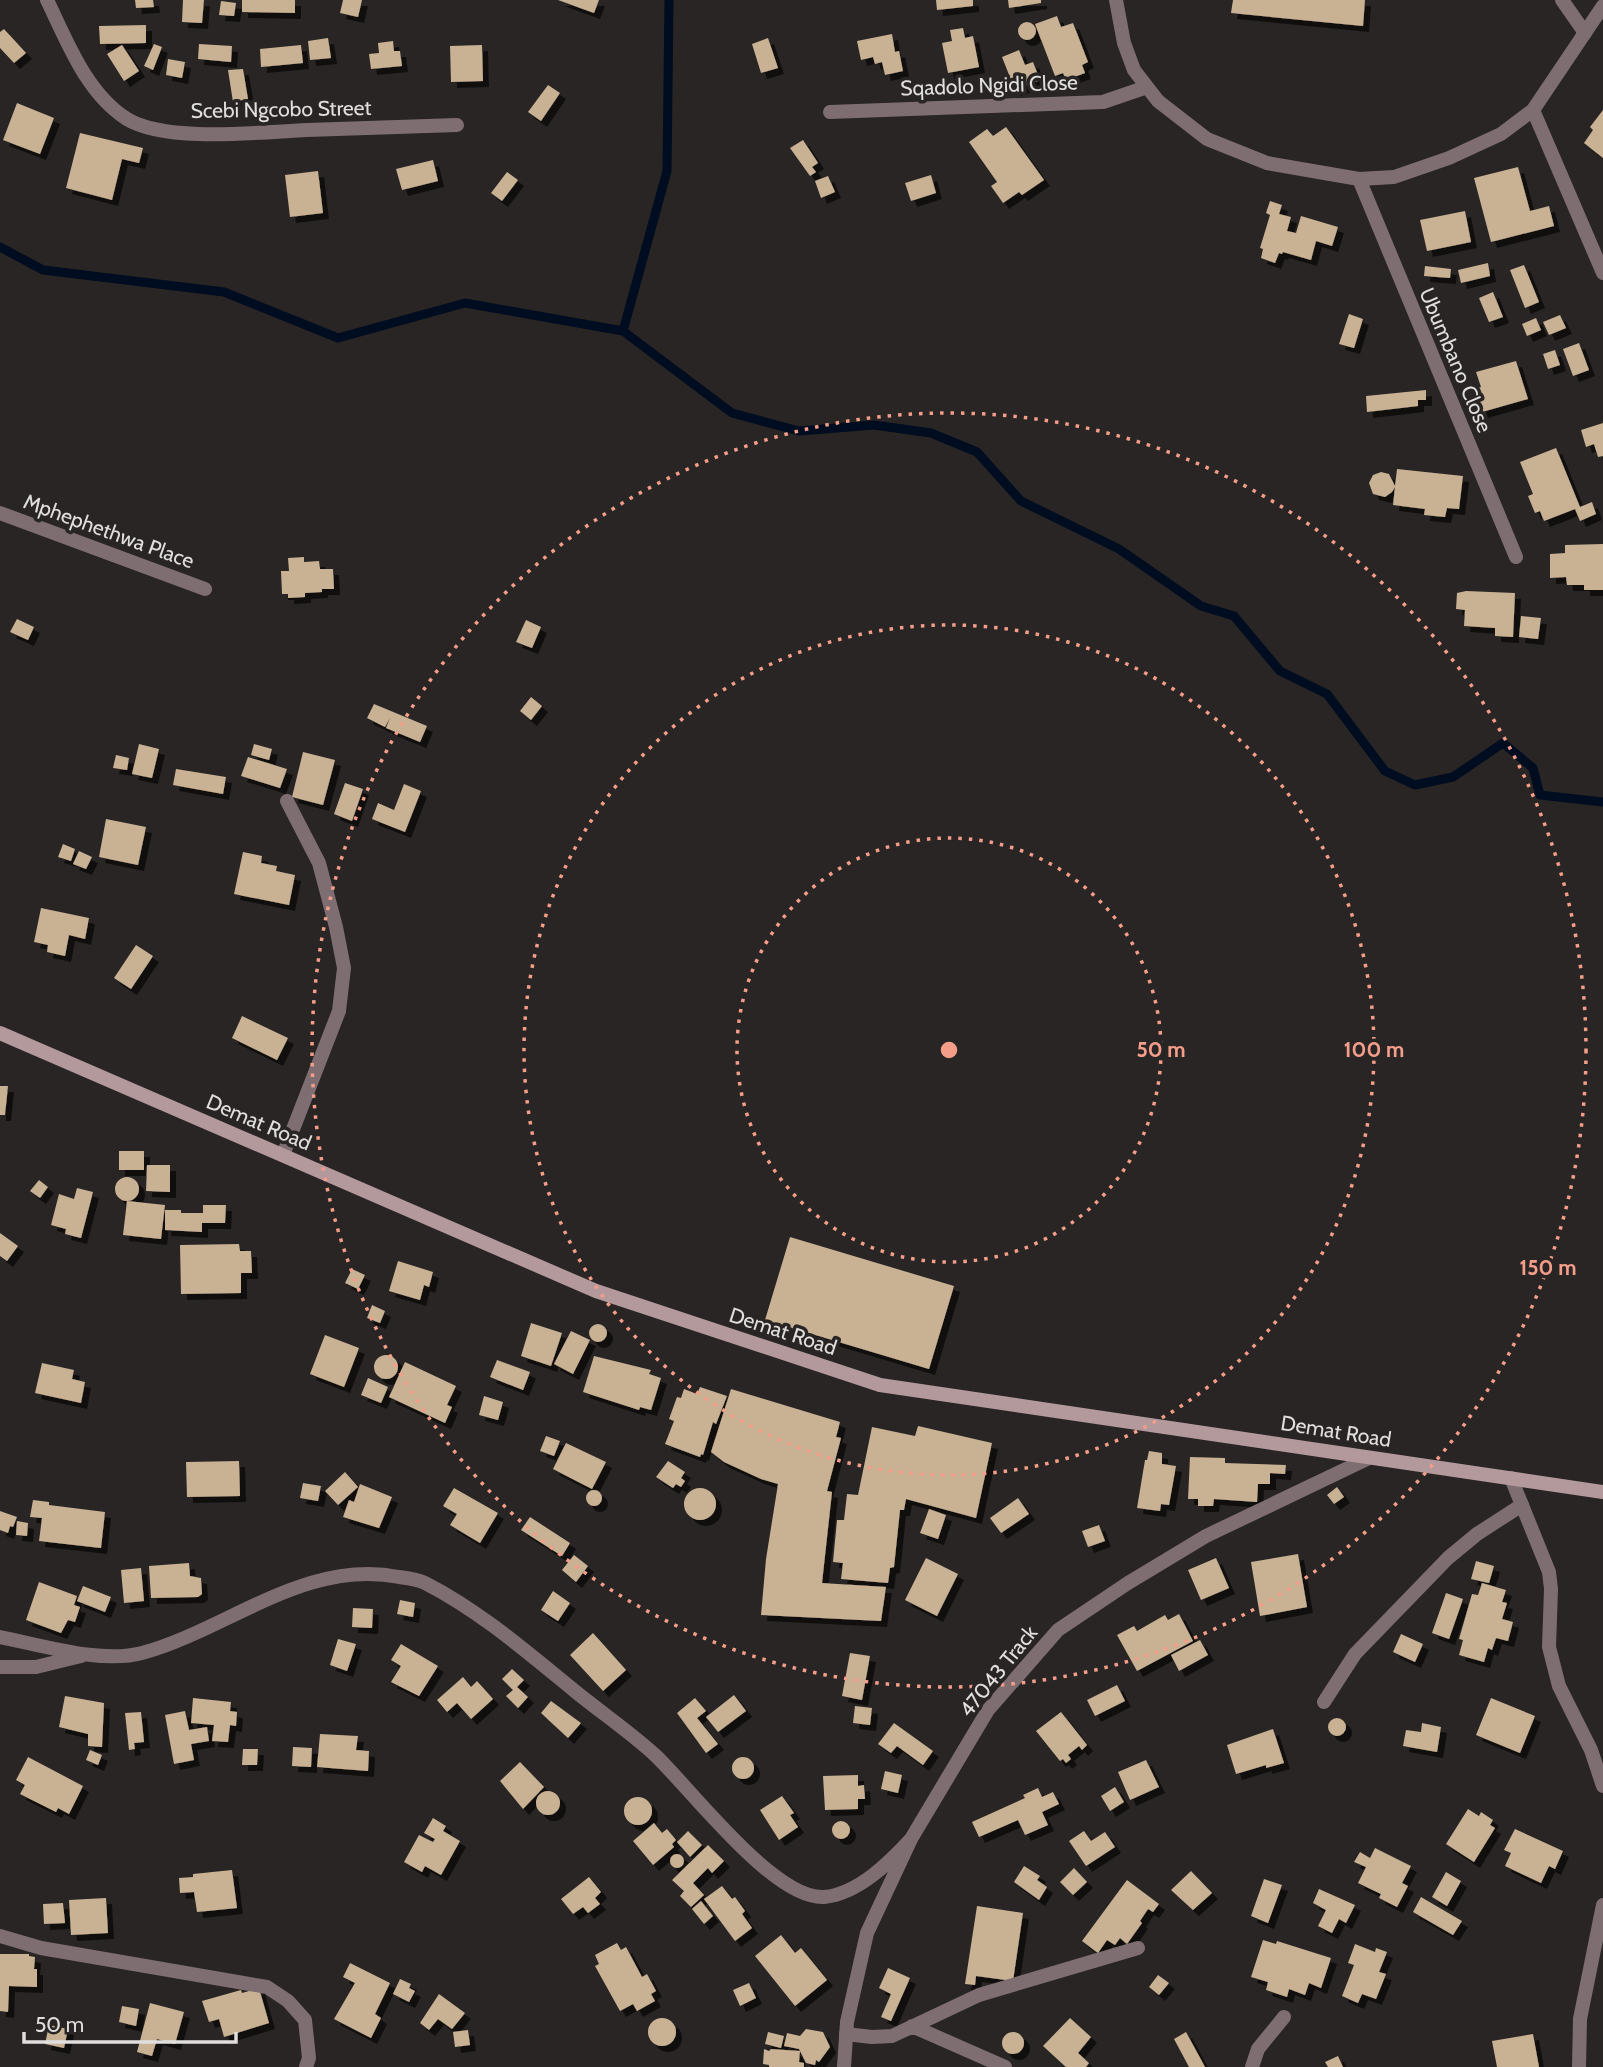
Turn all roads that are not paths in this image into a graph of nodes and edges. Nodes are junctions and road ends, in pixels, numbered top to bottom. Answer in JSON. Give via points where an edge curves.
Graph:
{"nodes":[{"id":1,"x":47,"y":0,"type":"edge"},
{"id":2,"x":1116,"y":0,"type":"edge"},
{"id":3,"x":1562,"y":0,"type":"edge"},
{"id":4,"x":1603,"y":6,"type":"edge"},
{"id":5,"x":1585,"y":33,"type":"junction"},
{"id":6,"x":1147,"y":87,"type":"junction"},
{"id":7,"x":1533,"y":110,"type":"junction"},
{"id":8,"x":830,"y":112,"type":"dead end"},
{"id":9,"x":457,"y":125,"type":"dead end"},
{"id":10,"x":1359,"y":179,"type":"junction"},
{"id":11,"x":1603,"y":273,"type":"edge"},
{"id":12,"x":0,"y":513,"type":"edge"},
{"id":13,"x":1516,"y":558,"type":"dead end"},
{"id":14,"x":205,"y":589,"type":"dead end"},
{"id":15,"x":287,"y":801,"type":"dead end"},
{"id":16,"x":0,"y":1033,"type":"edge"},
{"id":17,"x":282,"y":1155,"type":"junction"},
{"id":18,"x":1369,"y":1458,"type":"junction"},
{"id":19,"x":1511,"y":1478,"type":"junction"},
{"id":20,"x":1603,"y":1492,"type":"edge"},
{"id":21,"x":1522,"y":1505,"type":"junction"},
{"id":22,"x":0,"y":1637,"type":"edge"},
{"id":23,"x":86,"y":1655,"type":"junction"},
{"id":24,"x":0,"y":1667,"type":"edge"},
{"id":25,"x":1324,"y":1702,"type":"dead end"},
{"id":26,"x":1603,"y":1786,"type":"edge"},
{"id":27,"x":911,"y":1839,"type":"junction"},
{"id":28,"x":1603,"y":1905,"type":"edge"},
{"id":29,"x":0,"y":1936,"type":"edge"},
{"id":30,"x":1138,"y":1948,"type":"dead end"},
{"id":31,"x":1284,"y":2017,"type":"dead end"},
{"id":32,"x":912,"y":2026,"type":"junction"},
{"id":33,"x":846,"y":2034,"type":"junction"},
{"id":34,"x":306,"y":2067,"type":"edge"},
{"id":35,"x":844,"y":2067,"type":"edge"},
{"id":36,"x":1005,"y":2067,"type":"edge"},
{"id":37,"x":1252,"y":2067,"type":"edge"},
{"id":38,"x":1579,"y":2067,"type":"edge"}],
"edges":[{"from":1,"to":9,"type":"street","name":"Scebi Ngcobo Street","via":[[76,61],[104,99],[128,120],[149,127],[209,134]]},
{"from":2,"to":6,"type":"street","via":[[1134,71]]},
{"from":3,"to":5,"type":"street"},
{"from":4,"to":5,"type":"street"},
{"from":5,"to":7,"type":"street"},
{"from":6,"to":8,"type":"street","name":"Sqadolo Ngidi Close","via":[[1103,102]]},
{"from":6,"to":10,"type":"street","via":[[1207,139],[1267,163]]},
{"from":7,"to":10,"type":"street","via":[[1501,134],[1449,158],[1394,177]]},
{"from":7,"to":11,"type":"street"},
{"from":10,"to":13,"type":"street","name":"Ubumbano Close"},
{"from":12,"to":14,"type":"street","name":"Mphephethwa Place"},
{"from":15,"to":17,"type":"street","via":[[319,863],[344,968],[339,1011]]},
{"from":16,"to":17,"type":"street","name":"Demat Road"},
{"from":17,"to":18,"type":"street","name":"Demat Road","via":[[596,1291],[880,1385]]},
{"from":18,"to":19,"type":"street","name":"Demat Road"},
{"from":18,"to":27,"type":"street","name":"47043 Track","via":[[1206,1536],[1058,1630],[988,1710]]},
{"from":19,"to":20,"type":"street","name":"Demat Road"},
{"from":19,"to":21,"type":"street"},
{"from":21,"to":25,"type":"street","via":[[1448,1558],[1355,1654]]},
{"from":21,"to":26,"type":"street","via":[[1549,1572],[1549,1647],[1559,1686],[1591,1750]]},
{"from":22,"to":23,"type":"street"},
{"from":23,"to":24,"type":"street","via":[[36,1667]]},
{"from":23,"to":27,"type":"street","via":[[140,1654],[305,1584],[355,1574],[421,1581],[459,1602],[528,1653],[656,1756],[706,1812],[776,1877],[797,1890],[824,1897],[844,1891],[887,1866]]},
{"from":27,"to":33,"type":"street","name":"47043 Track","via":[[867,1933]]},
{"from":28,"to":38,"type":"street","via":[[1580,2019]]},
{"from":29,"to":34,"type":"street","via":[[41,1948],[267,1987],[305,2020]]},
{"from":30,"to":32,"type":"street","via":[[979,1995]]},
{"from":31,"to":37,"type":"street","via":[[1258,2049]]},
{"from":32,"to":33,"type":"street","via":[[892,2036]]},
{"from":32,"to":36,"type":"street"},
{"from":33,"to":35,"type":"street","name":"47043 Track"}]}
